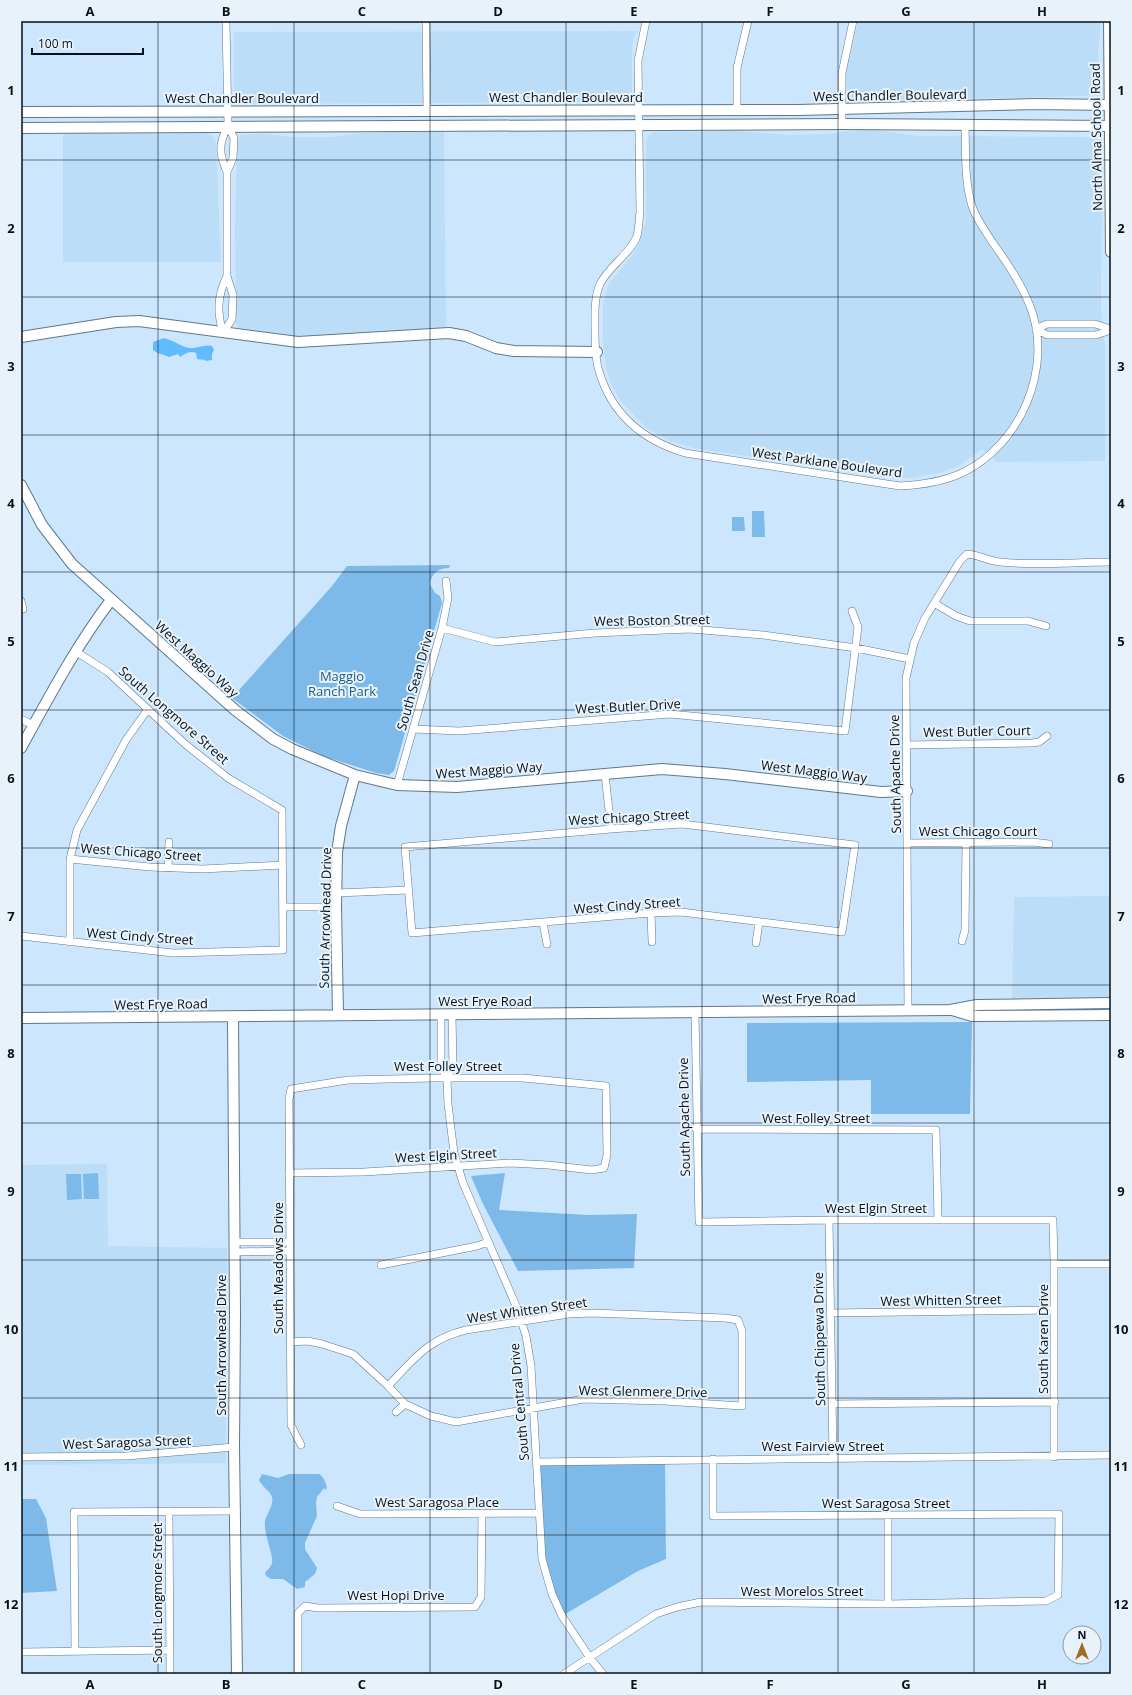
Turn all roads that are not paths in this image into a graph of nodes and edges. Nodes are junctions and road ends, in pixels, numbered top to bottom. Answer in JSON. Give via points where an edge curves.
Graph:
{"nodes":[{"id":1,"x":226,"y":21,"type":"edge"},
{"id":2,"x":426,"y":21,"type":"edge"},
{"id":3,"x":646,"y":21,"type":"edge"},
{"id":4,"x":748,"y":21,"type":"edge"},
{"id":5,"x":853,"y":21,"type":"edge"},
{"id":6,"x":1109,"y":21,"type":"edge"},
{"id":7,"x":1110,"y":105,"type":"edge"},
{"id":8,"x":842,"y":109,"type":"junction"},
{"id":9,"x":427,"y":110,"type":"junction"},
{"id":10,"x":737,"y":110,"type":"junction"},
{"id":11,"x":21,"y":112,"type":"edge"},
{"id":12,"x":638,"y":118,"type":"junction"},
{"id":13,"x":228,"y":119,"type":"junction"},
{"id":14,"x":842,"y":124,"type":"junction"},
{"id":15,"x":965,"y":125,"type":"junction"},
{"id":16,"x":1110,"y":126,"type":"edge"},
{"id":17,"x":21,"y":128,"type":"edge"},
{"id":18,"x":227,"y":172,"type":"junction"},
{"id":19,"x":1111,"y":252,"type":"edge"},
{"id":20,"x":227,"y":276,"type":"junction"},
{"id":21,"x":1036,"y":329,"type":"junction"},
{"id":22,"x":1111,"y":330,"type":"edge"},
{"id":23,"x":223,"y":333,"type":"junction"},
{"id":24,"x":21,"y":337,"type":"edge"},
{"id":25,"x":597,"y":352,"type":"junction"},
{"id":26,"x":21,"y":485,"type":"edge"},
{"id":27,"x":1111,"y":562,"type":"edge"},
{"id":28,"x":446,"y":581,"type":"dead end"},
{"id":29,"x":111,"y":600,"type":"junction"},
{"id":30,"x":21,"y":601,"type":"edge"},
{"id":31,"x":934,"y":604,"type":"junction"},
{"id":32,"x":22,"y":609,"type":"dead end"},
{"id":33,"x":852,"y":612,"type":"dead end"},
{"id":34,"x":1046,"y":626,"type":"dead end"},
{"id":35,"x":442,"y":628,"type":"junction"},
{"id":36,"x":856,"y":648,"type":"junction"},
{"id":37,"x":75,"y":651,"type":"junction"},
{"id":38,"x":910,"y":659,"type":"junction"},
{"id":39,"x":148,"y":709,"type":"junction"},
{"id":40,"x":21,"y":719,"type":"edge"},
{"id":41,"x":33,"y":725,"type":"junction"},
{"id":42,"x":413,"y":729,"type":"junction"},
{"id":43,"x":1047,"y":736,"type":"dead end"},
{"id":44,"x":906,"y":745,"type":"junction"},
{"id":45,"x":21,"y":748,"type":"edge"},
{"id":46,"x":606,"y":774,"type":"junction"},
{"id":47,"x":355,"y":775,"type":"junction"},
{"id":48,"x":397,"y":785,"type":"junction"},
{"id":49,"x":907,"y":792,"type":"junction"},
{"id":50,"x":611,"y":828,"type":"junction"},
{"id":51,"x":169,"y":842,"type":"dead end"},
{"id":52,"x":966,"y":842,"type":"junction"},
{"id":53,"x":908,"y":843,"type":"junction"},
{"id":54,"x":1049,"y":844,"type":"dead end"},
{"id":55,"x":70,"y":858,"type":"junction"},
{"id":56,"x":282,"y":865,"type":"junction"},
{"id":57,"x":168,"y":868,"type":"junction"},
{"id":58,"x":408,"y":890,"type":"junction"},
{"id":59,"x":337,"y":893,"type":"junction"},
{"id":60,"x":282,"y":907,"type":"junction"},
{"id":61,"x":336,"y":907,"type":"junction"},
{"id":62,"x":651,"y":913,"type":"junction"},
{"id":63,"x":759,"y":922,"type":"junction"},
{"id":64,"x":543,"y":923,"type":"junction"},
{"id":65,"x":842,"y":932,"type":"joint"},
{"id":66,"x":21,"y":936,"type":"edge"},
{"id":67,"x":962,"y":941,"type":"dead end"},
{"id":68,"x":70,"y":942,"type":"junction"},
{"id":69,"x":652,"y":942,"type":"dead end"},
{"id":70,"x":756,"y":943,"type":"dead end"},
{"id":71,"x":547,"y":944,"type":"dead end"},
{"id":72,"x":282,"y":950,"type":"joint"},
{"id":73,"x":1111,"y":1003,"type":"edge"},
{"id":74,"x":908,"y":1010,"type":"junction"},
{"id":75,"x":950,"y":1010,"type":"junction"},
{"id":76,"x":695,"y":1012,"type":"junction"},
{"id":77,"x":440,"y":1014,"type":"junction"},
{"id":78,"x":452,"y":1014,"type":"junction"},
{"id":79,"x":338,"y":1015,"type":"junction"},
{"id":80,"x":1111,"y":1015,"type":"edge"},
{"id":81,"x":233,"y":1016,"type":"junction"},
{"id":82,"x":21,"y":1018,"type":"edge"},
{"id":83,"x":447,"y":1078,"type":"junction"},
{"id":84,"x":291,"y":1089,"type":"joint"},
{"id":85,"x":696,"y":1129,"type":"junction"},
{"id":86,"x":458,"y":1166,"type":"junction"},
{"id":87,"x":604,"y":1168,"type":"joint"},
{"id":88,"x":290,"y":1173,"type":"junction"},
{"id":89,"x":829,"y":1220,"type":"junction"},
{"id":90,"x":938,"y":1220,"type":"junction"},
{"id":91,"x":1053,"y":1220,"type":"joint"},
{"id":92,"x":699,"y":1222,"type":"joint"},
{"id":93,"x":290,"y":1242,"type":"junction"},
{"id":94,"x":488,"y":1242,"type":"junction"},
{"id":95,"x":234,"y":1247,"type":"junction"},
{"id":96,"x":290,"y":1252,"type":"junction"},
{"id":97,"x":1054,"y":1264,"type":"junction"},
{"id":98,"x":1111,"y":1264,"type":"edge"},
{"id":99,"x":381,"y":1265,"type":"dead end"},
{"id":100,"x":1054,"y":1310,"type":"junction"},
{"id":101,"x":830,"y":1313,"type":"junction"},
{"id":102,"x":522,"y":1322,"type":"junction"},
{"id":103,"x":290,"y":1342,"type":"junction"},
{"id":104,"x":388,"y":1386,"type":"junction"},
{"id":105,"x":1055,"y":1402,"type":"junction"},
{"id":106,"x":405,"y":1404,"type":"junction"},
{"id":107,"x":832,"y":1404,"type":"junction"},
{"id":108,"x":742,"y":1406,"type":"joint"},
{"id":109,"x":533,"y":1408,"type":"junction"},
{"id":110,"x":396,"y":1412,"type":"dead end"},
{"id":111,"x":300,"y":1444,"type":"dead end"},
{"id":112,"x":234,"y":1448,"type":"junction"},
{"id":113,"x":1111,"y":1456,"type":"edge"},
{"id":114,"x":21,"y":1457,"type":"edge"},
{"id":115,"x":1054,"y":1457,"type":"junction"},
{"id":116,"x":833,"y":1458,"type":"junction"},
{"id":117,"x":713,"y":1459,"type":"junction"},
{"id":118,"x":536,"y":1462,"type":"junction"},
{"id":119,"x":337,"y":1506,"type":"dead end"},
{"id":120,"x":169,"y":1511,"type":"junction"},
{"id":121,"x":236,"y":1511,"type":"junction"},
{"id":122,"x":482,"y":1513,"type":"junction"},
{"id":123,"x":538,"y":1513,"type":"junction"},
{"id":124,"x":888,"y":1514,"type":"junction"},
{"id":125,"x":1058,"y":1595,"type":"joint"},
{"id":126,"x":888,"y":1604,"type":"junction"},
{"id":127,"x":170,"y":1650,"type":"junction"},
{"id":128,"x":75,"y":1651,"type":"junction"},
{"id":129,"x":21,"y":1652,"type":"edge"},
{"id":130,"x":590,"y":1658,"type":"junction"},
{"id":131,"x":170,"y":1674,"type":"edge"},
{"id":132,"x":237,"y":1674,"type":"edge"},
{"id":133,"x":298,"y":1674,"type":"edge"},
{"id":134,"x":564,"y":1674,"type":"edge"},
{"id":135,"x":603,"y":1674,"type":"edge"}],
"edges":[{"from":1,"to":13,"type":"street"},
{"from":2,"to":9,"type":"street"},
{"from":3,"to":12,"type":"street","name":"West Parklane Boulevard","via":[[638,61]]},
{"from":4,"to":10,"type":"street","via":[[737,68]]},
{"from":5,"to":8,"type":"street","via":[[843,63]]},
{"from":6,"to":7,"type":"street","name":"North Alma School Road"},
{"from":7,"to":8,"type":"street","name":"West Chandler Boulevard"},
{"from":7,"to":16,"type":"street","name":"North Alma School Road"},
{"from":8,"to":10,"type":"street","name":"West Chandler Boulevard"},
{"from":8,"to":14,"type":"street"},
{"from":9,"to":12,"type":"street","name":"West Chandler Boulevard"},
{"from":9,"to":13,"type":"street","name":"West Chandler Boulevard"},
{"from":10,"to":12,"type":"street","name":"West Chandler Boulevard"},
{"from":11,"to":13,"type":"street","name":"West Chandler Boulevard"},
{"from":12,"to":13,"type":"street","name":"West Chandler Boulevard"},
{"from":12,"to":14,"type":"street","name":"West Chandler Boulevard"},
{"from":12,"to":25,"type":"street","name":"West Parklane Boulevard","via":[[640,212],[636,236],[600,286],[595,307]]},
{"from":13,"to":17,"type":"street","name":"West Chandler Boulevard"},
{"from":13,"to":18,"type":"street","via":[[234,138],[232,158]]},
{"from":13,"to":18,"type":"street","via":[[221,138],[221,158]]},
{"from":14,"to":15,"type":"street","name":"West Chandler Boulevard"},
{"from":15,"to":16,"type":"street","name":"West Chandler Boulevard"},
{"from":15,"to":21,"type":"street","name":"West Parklane Boulevard","via":[[966,182],[973,208],[983,228],[1014,274],[1030,306]]},
{"from":16,"to":19,"type":"street","name":"North Alma School Road"},
{"from":18,"to":20,"type":"street"},
{"from":20,"to":23,"type":"street","via":[[221,288],[219,317]]},
{"from":20,"to":23,"type":"street","via":[[233,295],[232,319]]},
{"from":21,"to":22,"type":"street","via":[[1047,324],[1095,324]]},
{"from":21,"to":22,"type":"street","via":[[1047,335],[1096,335]]},
{"from":21,"to":25,"type":"street","name":"West Parklane Boulevard","via":[[1036,375],[1020,417],[1004,441],[993,452],[963,472],[949,478],[915,485],[886,485],[684,453],[668,448],[645,437],[621,414],[605,388],[598,370]]},
{"from":23,"to":24,"type":"street","via":[[139,321],[116,322]]},
{"from":23,"to":25,"type":"street","via":[[298,342],[449,333],[514,351]]},
{"from":26,"to":29,"type":"street","name":"West Maggio Way","via":[[42,525],[56,544],[72,564]]},
{"from":27,"to":31,"type":"street","name":"South Apache Drive","via":[[998,562],[967,554]]},
{"from":28,"to":35,"type":"street","name":"South Sean Drive","via":[[448,598]]},
{"from":29,"to":37,"type":"street"},
{"from":29,"to":47,"type":"street","name":"West Maggio Way","via":[[239,714],[273,739]]},
{"from":30,"to":32,"type":"street"},
{"from":31,"to":34,"type":"street","via":[[970,621],[1028,621]]},
{"from":31,"to":38,"type":"street","name":"South Apache Drive","via":[[922,625]]},
{"from":33,"to":36,"type":"street","via":[[858,627]]},
{"from":35,"to":36,"type":"street","name":"West Boston Street","via":[[495,642],[595,633],[690,629],[763,635]]},
{"from":35,"to":42,"type":"street","name":"South Sean Drive"},
{"from":36,"to":38,"type":"street","name":"West Boston Street"},
{"from":36,"to":42,"type":"street","name":"West Butler Drive","via":[[845,731],[670,714],[459,731]]},
{"from":37,"to":39,"type":"street","name":"South Longmore Street","via":[[108,672]]},
{"from":37,"to":41,"type":"street"},
{"from":38,"to":44,"type":"street","name":"South Apache Drive","via":[[906,678]]},
{"from":39,"to":55,"type":"street","via":[[126,740],[77,830]]},
{"from":39,"to":56,"type":"street","name":"South Longmore Street","via":[[185,744],[228,778],[282,810]]},
{"from":40,"to":41,"type":"street"},
{"from":41,"to":45,"type":"street"},
{"from":42,"to":48,"type":"street","name":"South Sean Drive"},
{"from":43,"to":44,"type":"street","name":"West Butler Court","via":[[1032,744]]},
{"from":44,"to":49,"type":"street","name":"South Apache Drive"},
{"from":46,"to":48,"type":"street","name":"West Maggio Way","via":[[457,787]]},
{"from":46,"to":49,"type":"street","name":"West Maggio Way","via":[[662,770],[691,771],[868,791]]},
{"from":46,"to":50,"type":"street"},
{"from":47,"to":48,"type":"street","name":"West Maggio Way"},
{"from":47,"to":59,"type":"street","name":"South Arrowhead Drive","via":[[341,826],[337,852]]},
{"from":49,"to":53,"type":"street","name":"South Apache Drive"},
{"from":50,"to":58,"type":"street","name":"West Chicago Street","via":[[405,847]]},
{"from":50,"to":65,"type":"street","name":"West Chicago Street","via":[[682,824],[855,844]]},
{"from":51,"to":57,"type":"street"},
{"from":52,"to":53,"type":"street","name":"West Chicago Court"},
{"from":52,"to":54,"type":"street","name":"West Chicago Court"},
{"from":52,"to":67,"type":"street","via":[[966,930]]},
{"from":53,"to":74,"type":"street","name":"South Apache Drive"},
{"from":55,"to":57,"type":"street","name":"West Chicago Street"},
{"from":55,"to":68,"type":"street"},
{"from":56,"to":57,"type":"street","name":"West Chicago Street"},
{"from":56,"to":60,"type":"street","name":"South Longmore Street"},
{"from":58,"to":59,"type":"street"},
{"from":58,"to":64,"type":"street","name":"West Cindy Street","via":[[412,933]]},
{"from":59,"to":61,"type":"street","name":"South Arrowhead Drive"},
{"from":60,"to":61,"type":"street"},
{"from":60,"to":72,"type":"street","name":"South Longmore Street"},
{"from":61,"to":79,"type":"street","name":"South Arrowhead Drive"},
{"from":62,"to":63,"type":"street","name":"West Cindy Street","via":[[681,912]]},
{"from":62,"to":64,"type":"street","name":"West Cindy Street"},
{"from":62,"to":69,"type":"street"},
{"from":63,"to":65,"type":"street","name":"West Cindy Street"},
{"from":63,"to":70,"type":"street"},
{"from":64,"to":71,"type":"street"},
{"from":66,"to":68,"type":"street","name":"West Cindy Street"},
{"from":68,"to":72,"type":"street","name":"West Cindy Street","via":[[173,953]]},
{"from":73,"to":75,"type":"street","name":"West Frye Road","via":[[977,1005]]},
{"from":74,"to":75,"type":"street","name":"West Frye Road"},
{"from":74,"to":76,"type":"street","name":"West Frye Road"},
{"from":75,"to":80,"type":"street","name":"West Frye Road","via":[[972,1016]]},
{"from":76,"to":78,"type":"street","name":"West Frye Road"},
{"from":76,"to":85,"type":"street","name":"South Apache Drive"},
{"from":77,"to":78,"type":"street","name":"West Frye Road"},
{"from":77,"to":79,"type":"street","name":"West Frye Road"},
{"from":77,"to":83,"type":"street","name":"South Central Drive","via":[[441,1067]]},
{"from":78,"to":83,"type":"street","name":"South Central Drive","via":[[453,1066]]},
{"from":79,"to":81,"type":"street","name":"West Frye Road"},
{"from":81,"to":82,"type":"street","name":"West Frye Road"},
{"from":81,"to":95,"type":"street","name":"South Arrowhead Drive"},
{"from":83,"to":84,"type":"street","name":"West Folley Street","via":[[348,1080]]},
{"from":83,"to":86,"type":"street","name":"South Central Drive","via":[[450,1131]]},
{"from":83,"to":87,"type":"street","name":"West Folley Street","via":[[523,1078],[606,1086],[607,1155]]},
{"from":84,"to":88,"type":"street","name":"South Meadows Drive"},
{"from":85,"to":90,"type":"street","name":"West Folley Street","via":[[936,1130]]},
{"from":85,"to":92,"type":"street","name":"South Apache Drive"},
{"from":86,"to":87,"type":"street","name":"West Elgin Street","via":[[510,1163],[592,1170]]},
{"from":86,"to":88,"type":"street","name":"West Elgin Street","via":[[364,1172]]},
{"from":86,"to":94,"type":"street","name":"South Central Drive"},
{"from":88,"to":93,"type":"street","name":"South Meadows Drive"},
{"from":89,"to":90,"type":"street","name":"West Elgin Street"},
{"from":89,"to":92,"type":"street","name":"West Elgin Street"},
{"from":89,"to":101,"type":"street","name":"South Chippewa Drive"},
{"from":90,"to":91,"type":"street","name":"West Elgin Street"},
{"from":91,"to":97,"type":"street","name":"South Karen Drive"},
{"from":93,"to":95,"type":"street"},
{"from":93,"to":96,"type":"street","name":"South Meadows Drive"},
{"from":94,"to":99,"type":"street"},
{"from":94,"to":102,"type":"street","name":"South Central Drive"},
{"from":95,"to":96,"type":"street"},
{"from":95,"to":112,"type":"street","name":"South Arrowhead Drive"},
{"from":96,"to":103,"type":"street","name":"South Meadows Drive"},
{"from":97,"to":98,"type":"street"},
{"from":97,"to":100,"type":"street","name":"South Karen Drive"},
{"from":100,"to":101,"type":"street","name":"West Whitten Street"},
{"from":100,"to":105,"type":"street","name":"South Karen Drive"},
{"from":101,"to":107,"type":"street","name":"South Chippewa Drive"},
{"from":102,"to":104,"type":"street","name":"West Whitten Street","via":[[466,1330],[437,1340],[422,1350]]},
{"from":102,"to":108,"type":"street","name":"West Whitten Street","via":[[592,1313],[738,1320],[742,1331]]},
{"from":102,"to":109,"type":"street","name":"South Central Drive","via":[[531,1366]]},
{"from":103,"to":104,"type":"street","name":"West Glenmere Drive","via":[[315,1342],[353,1354]]},
{"from":103,"to":111,"type":"street","name":"South Meadows Drive","via":[[291,1426]]},
{"from":104,"to":106,"type":"street","name":"West Glenmere Drive"},
{"from":105,"to":107,"type":"street"},
{"from":105,"to":115,"type":"street","name":"South Karen Drive"},
{"from":106,"to":109,"type":"street","name":"West Glenmere Drive","via":[[431,1416],[456,1422]]},
{"from":106,"to":110,"type":"street"},
{"from":107,"to":116,"type":"street","name":"South Chippewa Drive"},
{"from":108,"to":109,"type":"street","name":"West Glenmere Drive","via":[[664,1401],[584,1400]]},
{"from":109,"to":118,"type":"street","name":"South Central Drive"},
{"from":112,"to":114,"type":"street","name":"West Saragosa Street","via":[[127,1456]]},
{"from":112,"to":121,"type":"street","name":"South Arrowhead Drive"},
{"from":113,"to":115,"type":"street","name":"West Fairview Street"},
{"from":115,"to":116,"type":"street","name":"West Fairview Street"},
{"from":116,"to":117,"type":"street","name":"West Fairview Street"},
{"from":117,"to":118,"type":"street","name":"West Fairview Street"},
{"from":117,"to":124,"type":"street","name":"West Saragosa Street","via":[[713,1516]]},
{"from":118,"to":123,"type":"street","name":"South Central Drive"},
{"from":119,"to":122,"type":"street","name":"West Saragosa Place","via":[[360,1514]]},
{"from":120,"to":121,"type":"street"},
{"from":120,"to":127,"type":"street","name":"South Longmore Street"},
{"from":120,"to":128,"type":"street","via":[[74,1512]]},
{"from":121,"to":132,"type":"street","name":"South Arrowhead Drive"},
{"from":122,"to":123,"type":"street","name":"West Saragosa Place"},
{"from":122,"to":133,"type":"street","name":"West Hopi Drive","via":[[481,1597],[475,1607],[306,1606],[298,1612]]},
{"from":123,"to":130,"type":"street","name":"South Central Drive","via":[[542,1559],[552,1594],[562,1616]]},
{"from":124,"to":125,"type":"street","name":"West Saragosa Street","via":[[1059,1514]]},
{"from":124,"to":126,"type":"street"},
{"from":125,"to":126,"type":"street","name":"West Morelos Street","via":[[1046,1601]]},
{"from":126,"to":130,"type":"street","name":"West Morelos Street","via":[[701,1602],[656,1614]]},
{"from":127,"to":128,"type":"street"},
{"from":127,"to":131,"type":"street","name":"South Longmore Street"},
{"from":128,"to":129,"type":"street"},
{"from":130,"to":134,"type":"street","name":"West Morelos Street"},
{"from":130,"to":135,"type":"street","name":"South Central Drive"}]}
